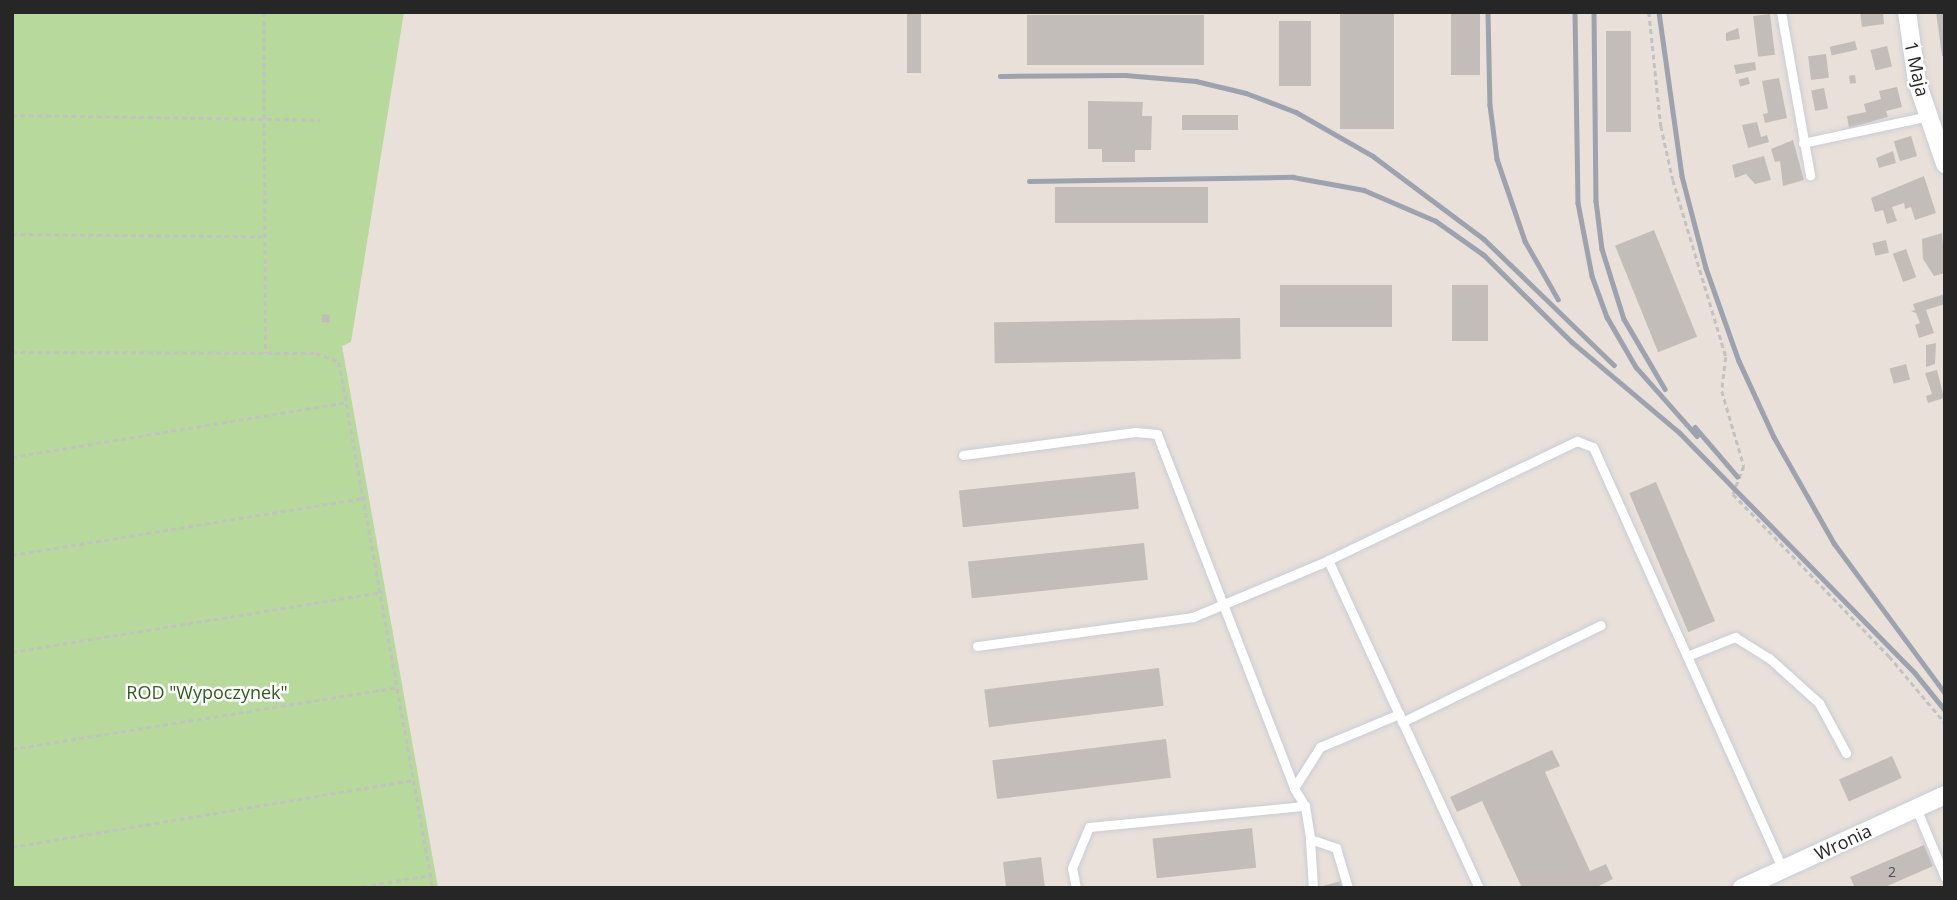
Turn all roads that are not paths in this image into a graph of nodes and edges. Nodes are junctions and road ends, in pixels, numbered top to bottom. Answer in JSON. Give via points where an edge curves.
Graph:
{"nodes":[{"id":1,"x":1781,"y":12,"type":"edge"},
{"id":2,"x":1907,"y":12,"type":"edge"},
{"id":3,"x":1929,"y":116,"type":"junction"},
{"id":4,"x":1803,"y":143,"type":"junction"},
{"id":5,"x":1945,"y":164,"type":"edge"},
{"id":6,"x":1810,"y":174,"type":"dead end"},
{"id":7,"x":963,"y":455,"type":"dead end"},
{"id":8,"x":1328,"y":559,"type":"junction"},
{"id":9,"x":1224,"y":606,"type":"junction"},
{"id":10,"x":1601,"y":625,"type":"dead end"},
{"id":11,"x":977,"y":646,"type":"dead end"},
{"id":12,"x":1687,"y":656,"type":"junction"},
{"id":13,"x":1400,"y":718,"type":"junction"},
{"id":14,"x":1846,"y":753,"type":"dead end"},
{"id":15,"x":1294,"y":788,"type":"junction"},
{"id":16,"x":1945,"y":795,"type":"edge"},
{"id":17,"x":1305,"y":806,"type":"junction"},
{"id":18,"x":1916,"y":808,"type":"junction"},
{"id":19,"x":1310,"y":839,"type":"junction"},
{"id":20,"x":1783,"y":869,"type":"junction"},
{"id":21,"x":1945,"y":877,"type":"edge"},
{"id":22,"x":1076,"y":888,"type":"edge"},
{"id":23,"x":1313,"y":888,"type":"edge"},
{"id":24,"x":1348,"y":888,"type":"edge"},
{"id":25,"x":1479,"y":888,"type":"edge"},
{"id":26,"x":1742,"y":888,"type":"edge"}],
"edges":[{"from":1,"to":4,"type":"lane"},
{"from":2,"to":3,"type":"street","name":"1 Maja","via":[[1917,82]]},
{"from":3,"to":4,"type":"lane"},
{"from":3,"to":5,"type":"street","name":"1 Maja"},
{"from":4,"to":6,"type":"lane"},
{"from":7,"to":9,"type":"lane","via":[[1135,432],[1157,434]]},
{"from":8,"to":9,"type":"lane"},
{"from":8,"to":12,"type":"lane","via":[[1577,441],[1593,447]]},
{"from":8,"to":13,"type":"lane"},
{"from":9,"to":11,"type":"lane","via":[[1193,617]]},
{"from":9,"to":15,"type":"lane"},
{"from":10,"to":13,"type":"lane"},
{"from":12,"to":14,"type":"lane","via":[[1735,637],[1769,658],[1819,703]]},
{"from":12,"to":20,"type":"lane"},
{"from":13,"to":15,"type":"lane","via":[[1320,747]]},
{"from":13,"to":25,"type":"lane"},
{"from":15,"to":17,"type":"lane"},
{"from":16,"to":18,"type":"street","name":"Wronia"},
{"from":17,"to":19,"type":"lane"},
{"from":17,"to":22,"type":"lane","via":[[1089,827],[1072,868]]},
{"from":18,"to":20,"type":"street","name":"Wronia"},
{"from":18,"to":21,"type":"lane"},
{"from":19,"to":23,"type":"lane"},
{"from":19,"to":24,"type":"lane","via":[[1336,848]]},
{"from":20,"to":26,"type":"street","name":"Wronia"}]}
